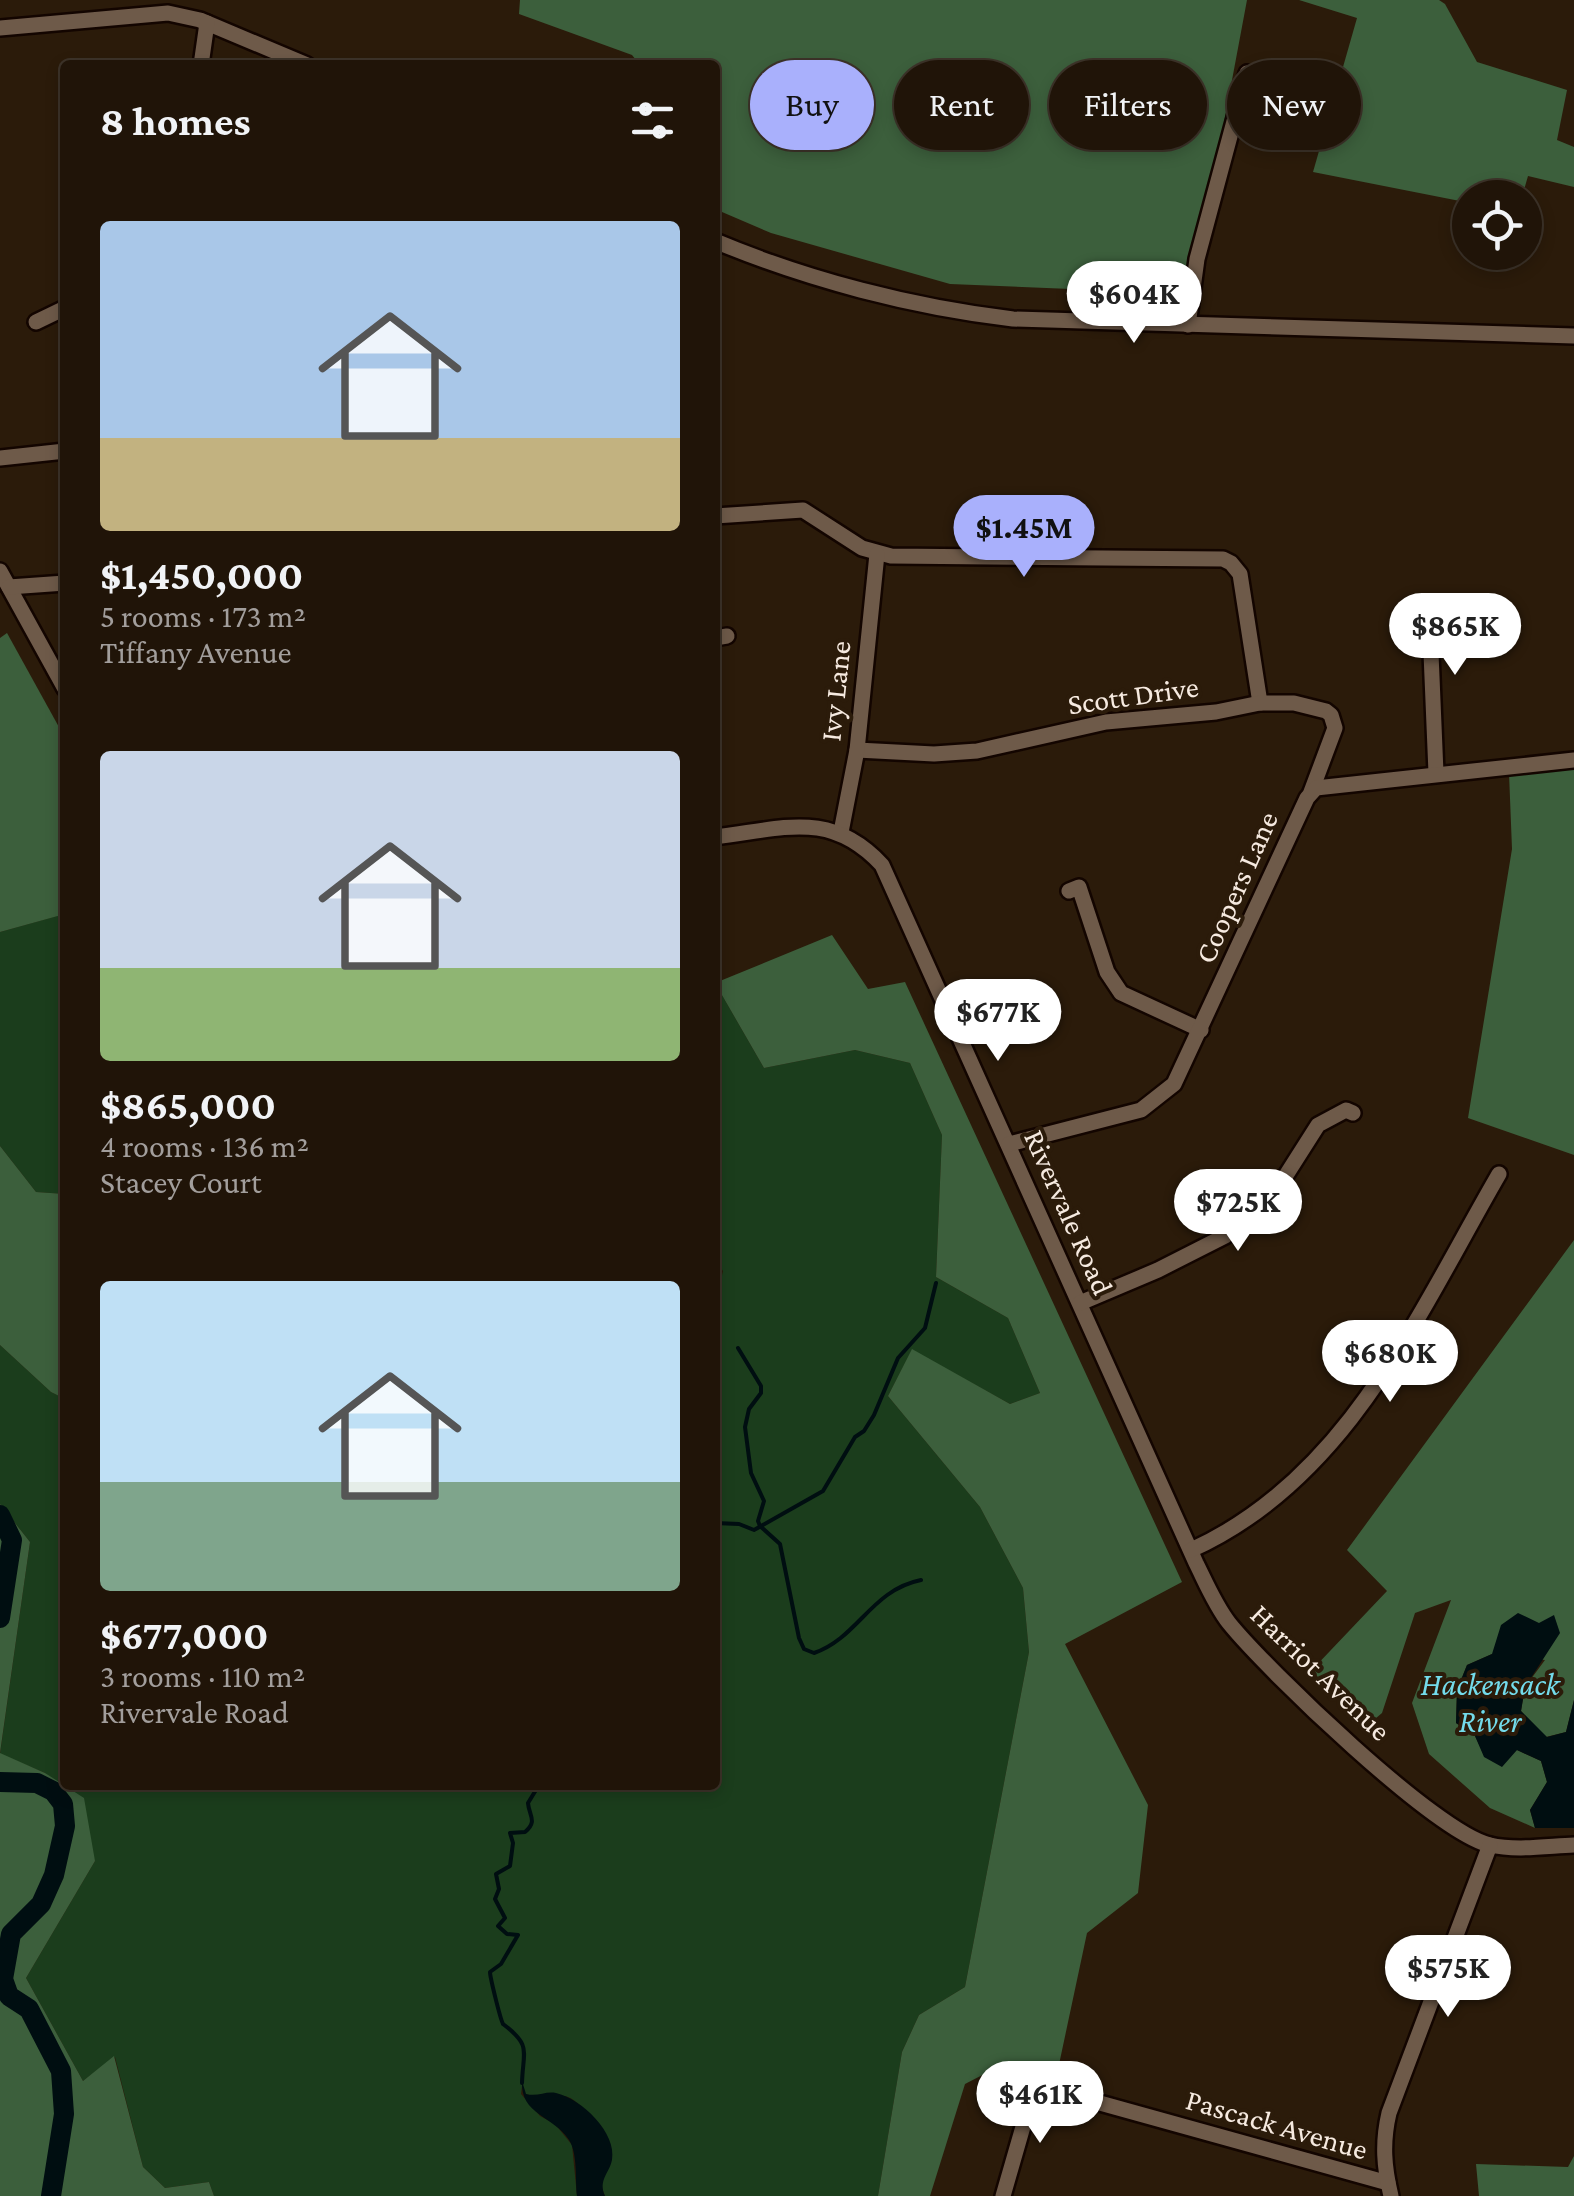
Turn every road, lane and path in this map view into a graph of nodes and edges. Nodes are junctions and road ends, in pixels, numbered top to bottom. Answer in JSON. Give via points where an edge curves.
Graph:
{"nodes":[{"id":1,"x":170,"y":7,"type":"edge"},
{"id":2,"x":207,"y":23,"type":"junction"},
{"id":3,"x":0,"y":28,"type":"edge"},
{"id":4,"x":202,"y":60,"type":"edge"},
{"id":5,"x":296,"y":60,"type":"edge"},
{"id":6,"x":1227,"y":147,"type":"edge"},
{"id":7,"x":720,"y":243,"type":"edge"},
{"id":8,"x":60,"y":310,"type":"edge"},
{"id":9,"x":36,"y":322,"type":"dead end"},
{"id":10,"x":1188,"y":325,"type":"junction"},
{"id":11,"x":1574,"y":336,"type":"edge"},
{"id":12,"x":60,"y":452,"type":"edge"},
{"id":13,"x":0,"y":458,"type":"edge"},
{"id":14,"x":720,"y":516,"type":"edge"},
{"id":15,"x":877,"y":554,"type":"junction"},
{"id":16,"x":0,"y":571,"type":"edge"},
{"id":17,"x":60,"y":582,"type":"edge"},
{"id":18,"x":9,"y":587,"type":"junction"},
{"id":19,"x":1422,"y":630,"type":"dead end"},
{"id":20,"x":60,"y":679,"type":"edge"},
{"id":21,"x":1260,"y":702,"type":"junction"},
{"id":22,"x":857,"y":750,"type":"junction"},
{"id":23,"x":1574,"y":760,"type":"edge"},
{"id":24,"x":1436,"y":773,"type":"junction"},
{"id":25,"x":1310,"y":792,"type":"junction"},
{"id":26,"x":841,"y":832,"type":"junction"},
{"id":27,"x":720,"y":836,"type":"edge"},
{"id":28,"x":1069,"y":890,"type":"dead end"},
{"id":29,"x":1202,"y":1030,"type":"junction"},
{"id":30,"x":1354,"y":1112,"type":"dead end"},
{"id":31,"x":1009,"y":1144,"type":"junction"},
{"id":32,"x":1499,"y":1174,"type":"dead end"},
{"id":33,"x":1080,"y":1302,"type":"junction"},
{"id":34,"x":1155,"y":1472,"type":"joint"},
{"id":35,"x":1190,"y":1550,"type":"junction"},
{"id":36,"x":1490,"y":1845,"type":"junction"},
{"id":37,"x":1574,"y":1846,"type":"edge"},
{"id":38,"x":1390,"y":2190,"type":"edge"},
{"id":39,"x":1003,"y":2196,"type":"edge"}],
"edges":[{"from":1,"to":2,"type":"street"},
{"from":1,"to":3,"type":"street"},
{"from":2,"to":4,"type":"street"},
{"from":2,"to":5,"type":"street"},
{"from":6,"to":10,"type":"street","via":[[1197,259]]},
{"from":7,"to":10,"type":"street","via":[[800,272],[977,315]]},
{"from":8,"to":9,"type":"street"},
{"from":10,"to":11,"type":"street"},
{"from":12,"to":13,"type":"street"},
{"from":14,"to":15,"type":"street","via":[[803,510]]},
{"from":15,"to":21,"type":"street","via":[[1223,559],[1240,574]]},
{"from":15,"to":22,"type":"street","name":"Ivy Lane"},
{"from":16,"to":18,"type":"street"},
{"from":17,"to":18,"type":"street"},
{"from":18,"to":20,"type":"street"},
{"from":19,"to":24,"type":"street","via":[[1430,629]]},
{"from":21,"to":22,"type":"street","name":"Scott Drive","via":[[1106,722],[977,752]]},
{"from":21,"to":25,"type":"street","name":"Scott Drive","via":[[1294,703],[1332,715],[1335,728]]},
{"from":22,"to":26,"type":"street","name":"Ivy Lane"},
{"from":23,"to":24,"type":"street","name":"Coopers Lane"},
{"from":24,"to":25,"type":"street","name":"Coopers Lane","via":[[1322,785]]},
{"from":25,"to":29,"type":"street","name":"Coopers Lane"},
{"from":26,"to":27,"type":"street","via":[[807,827]]},
{"from":26,"to":31,"type":"street","name":"Rivervale Road","via":[[882,865]]},
{"from":28,"to":29,"type":"street","via":[[1079,887],[1106,972],[1120,993]]},
{"from":29,"to":31,"type":"street","name":"Coopers Lane","via":[[1182,1073],[1154,1102]]},
{"from":30,"to":33,"type":"street","via":[[1318,1124],[1282,1180],[1225,1236]]},
{"from":31,"to":33,"type":"street","name":"Rivervale Road"},
{"from":32,"to":35,"type":"street","via":[[1356,1414],[1280,1493],[1222,1536]]},
{"from":33,"to":34,"type":"street","name":"Rivervale Road"},
{"from":34,"to":35,"type":"street","name":"Harriot Avenue"},
{"from":35,"to":36,"type":"street","name":"Harriot Avenue","via":[[1216,1604],[1255,1651],[1423,1806]]},
{"from":36,"to":37,"type":"street","name":"Harriot Avenue"},
{"from":36,"to":38,"type":"street","via":[[1389,2113],[1384,2136]]},
{"from":38,"to":39,"type":"street","name":"Pascack Avenue","via":[[1035,2084]]}]}
